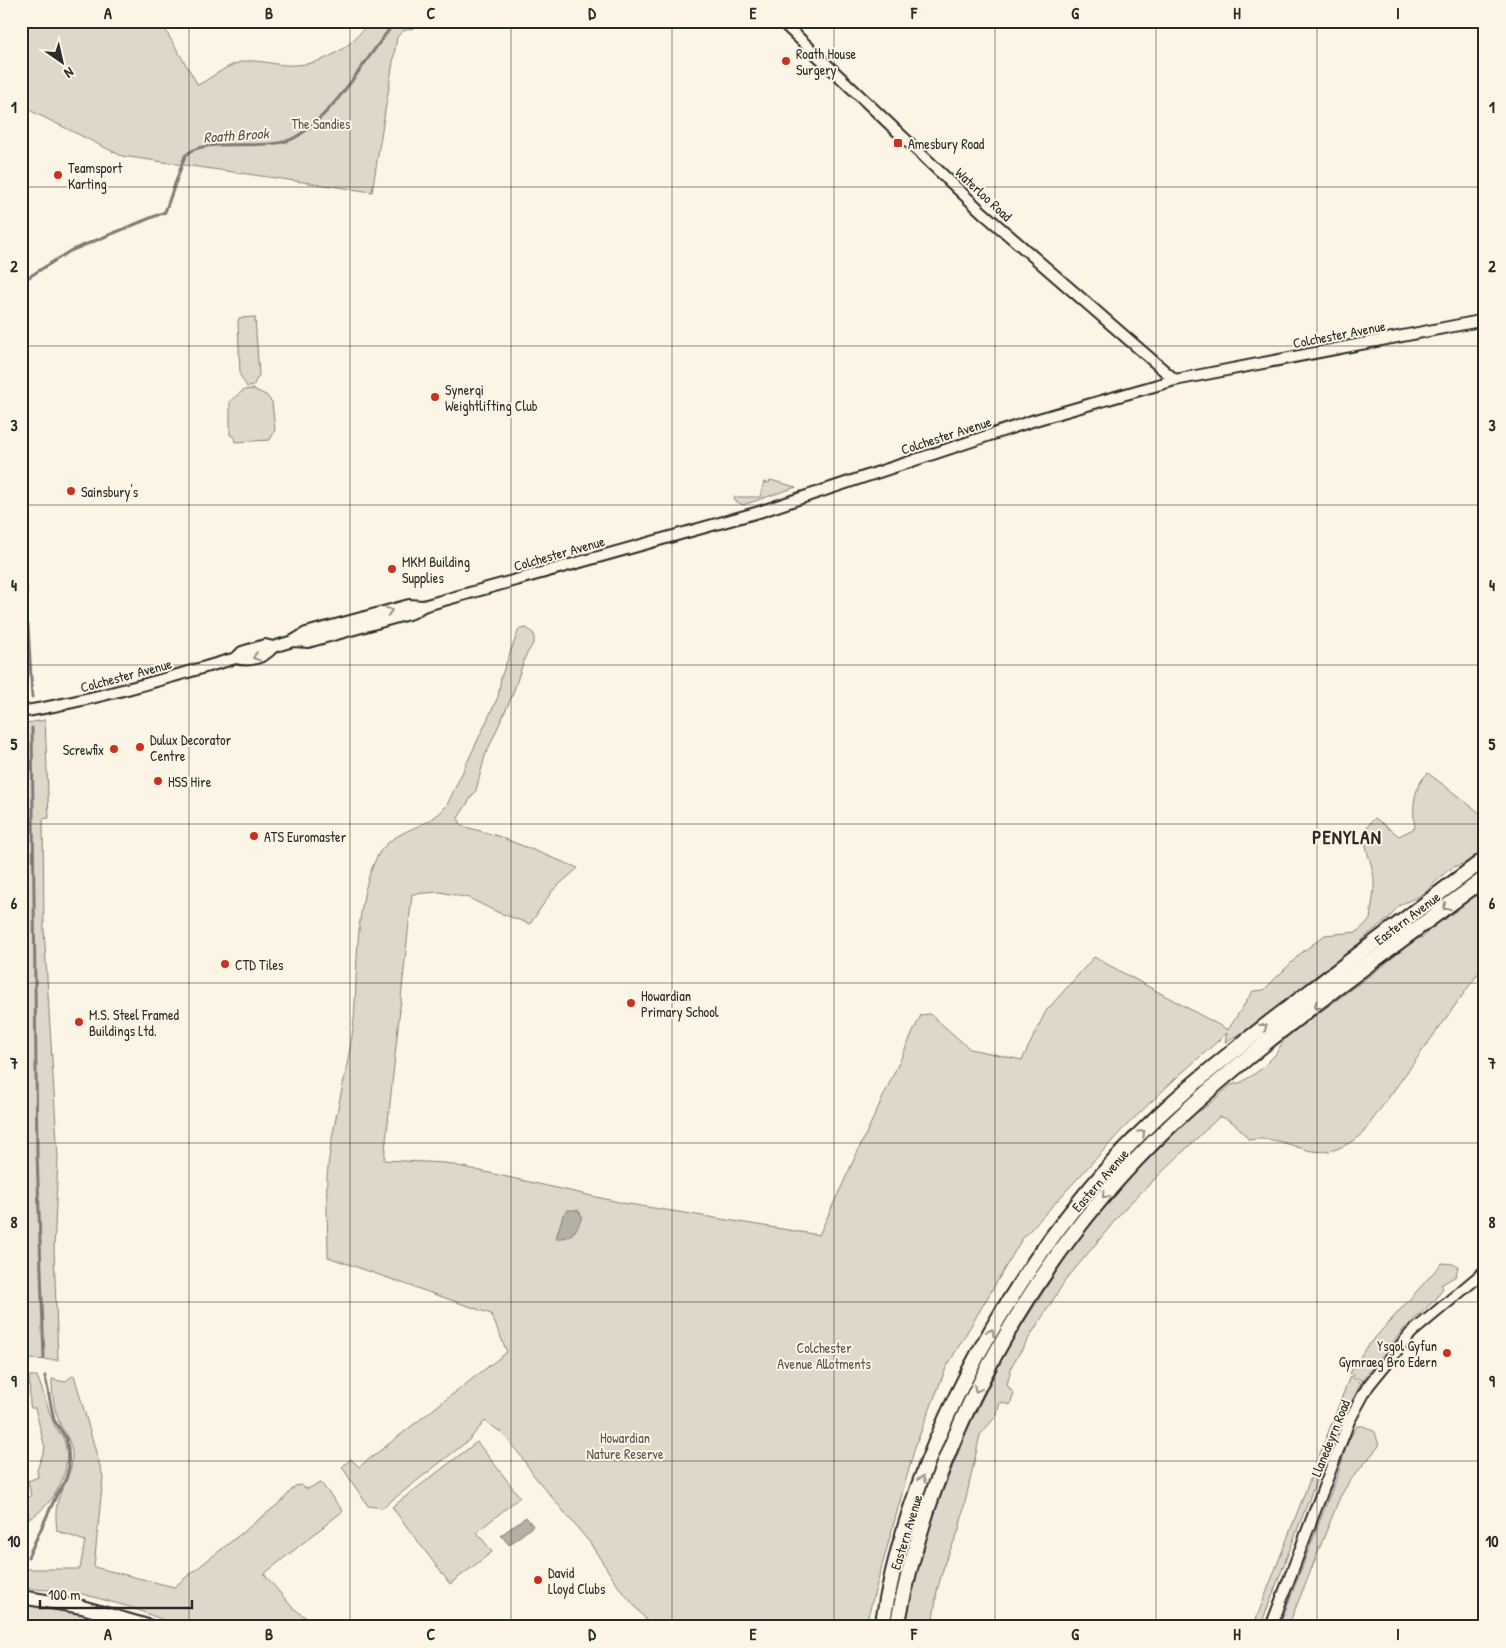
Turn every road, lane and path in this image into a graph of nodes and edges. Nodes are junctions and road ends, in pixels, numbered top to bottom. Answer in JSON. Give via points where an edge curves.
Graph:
{"nodes":[{"id":1,"x":781,"y":21,"type":"edge"},
{"id":2,"x":1485,"y":320,"type":"edge"},
{"id":3,"x":1175,"y":380,"type":"junction"},
{"id":4,"x":21,"y":712,"type":"edge"},
{"id":5,"x":1485,"y":859,"type":"edge"},
{"id":6,"x":1485,"y":878,"type":"edge"},
{"id":7,"x":1485,"y":1271,"type":"edge"},
{"id":8,"x":21,"y":1598,"type":"edge"},
{"id":9,"x":151,"y":1627,"type":"edge"},
{"id":10,"x":882,"y":1627,"type":"edge"},
{"id":11,"x":897,"y":1627,"type":"edge"},
{"id":12,"x":1271,"y":1627,"type":"edge"}],
"edges":[{"from":1,"to":3,"type":"street","name":"Waterloo Road","via":[[982,212]]},
{"from":2,"to":3,"type":"street","name":"Colchester Avenue"},
{"from":3,"to":4,"type":"street","name":"Colchester Avenue","via":[[1035,420],[759,512],[423,606],[408,605],[306,634],[273,647],[268,654],[245,661],[236,658],[118,692]]},
{"from":10,"to":5,"type":"highway","name":"Eastern Avenue","one_way":true,"via":[[909,1516],[935,1444],[981,1348],[1010,1299],[1077,1205],[1119,1156],[1211,1068]]},
{"from":6,"to":11,"type":"highway","name":"Eastern Avenue","one_way":true,"via":[[1222,1080],[1171,1125],[1095,1207],[1024,1305],[973,1397],[922,1527]]},
{"from":7,"to":12,"type":"street","name":"Llanedeyrn Road","via":[[1411,1333],[1368,1386],[1349,1422]]},
{"from":8,"to":9,"type":"main road","via":[[82,1607]]}]}
